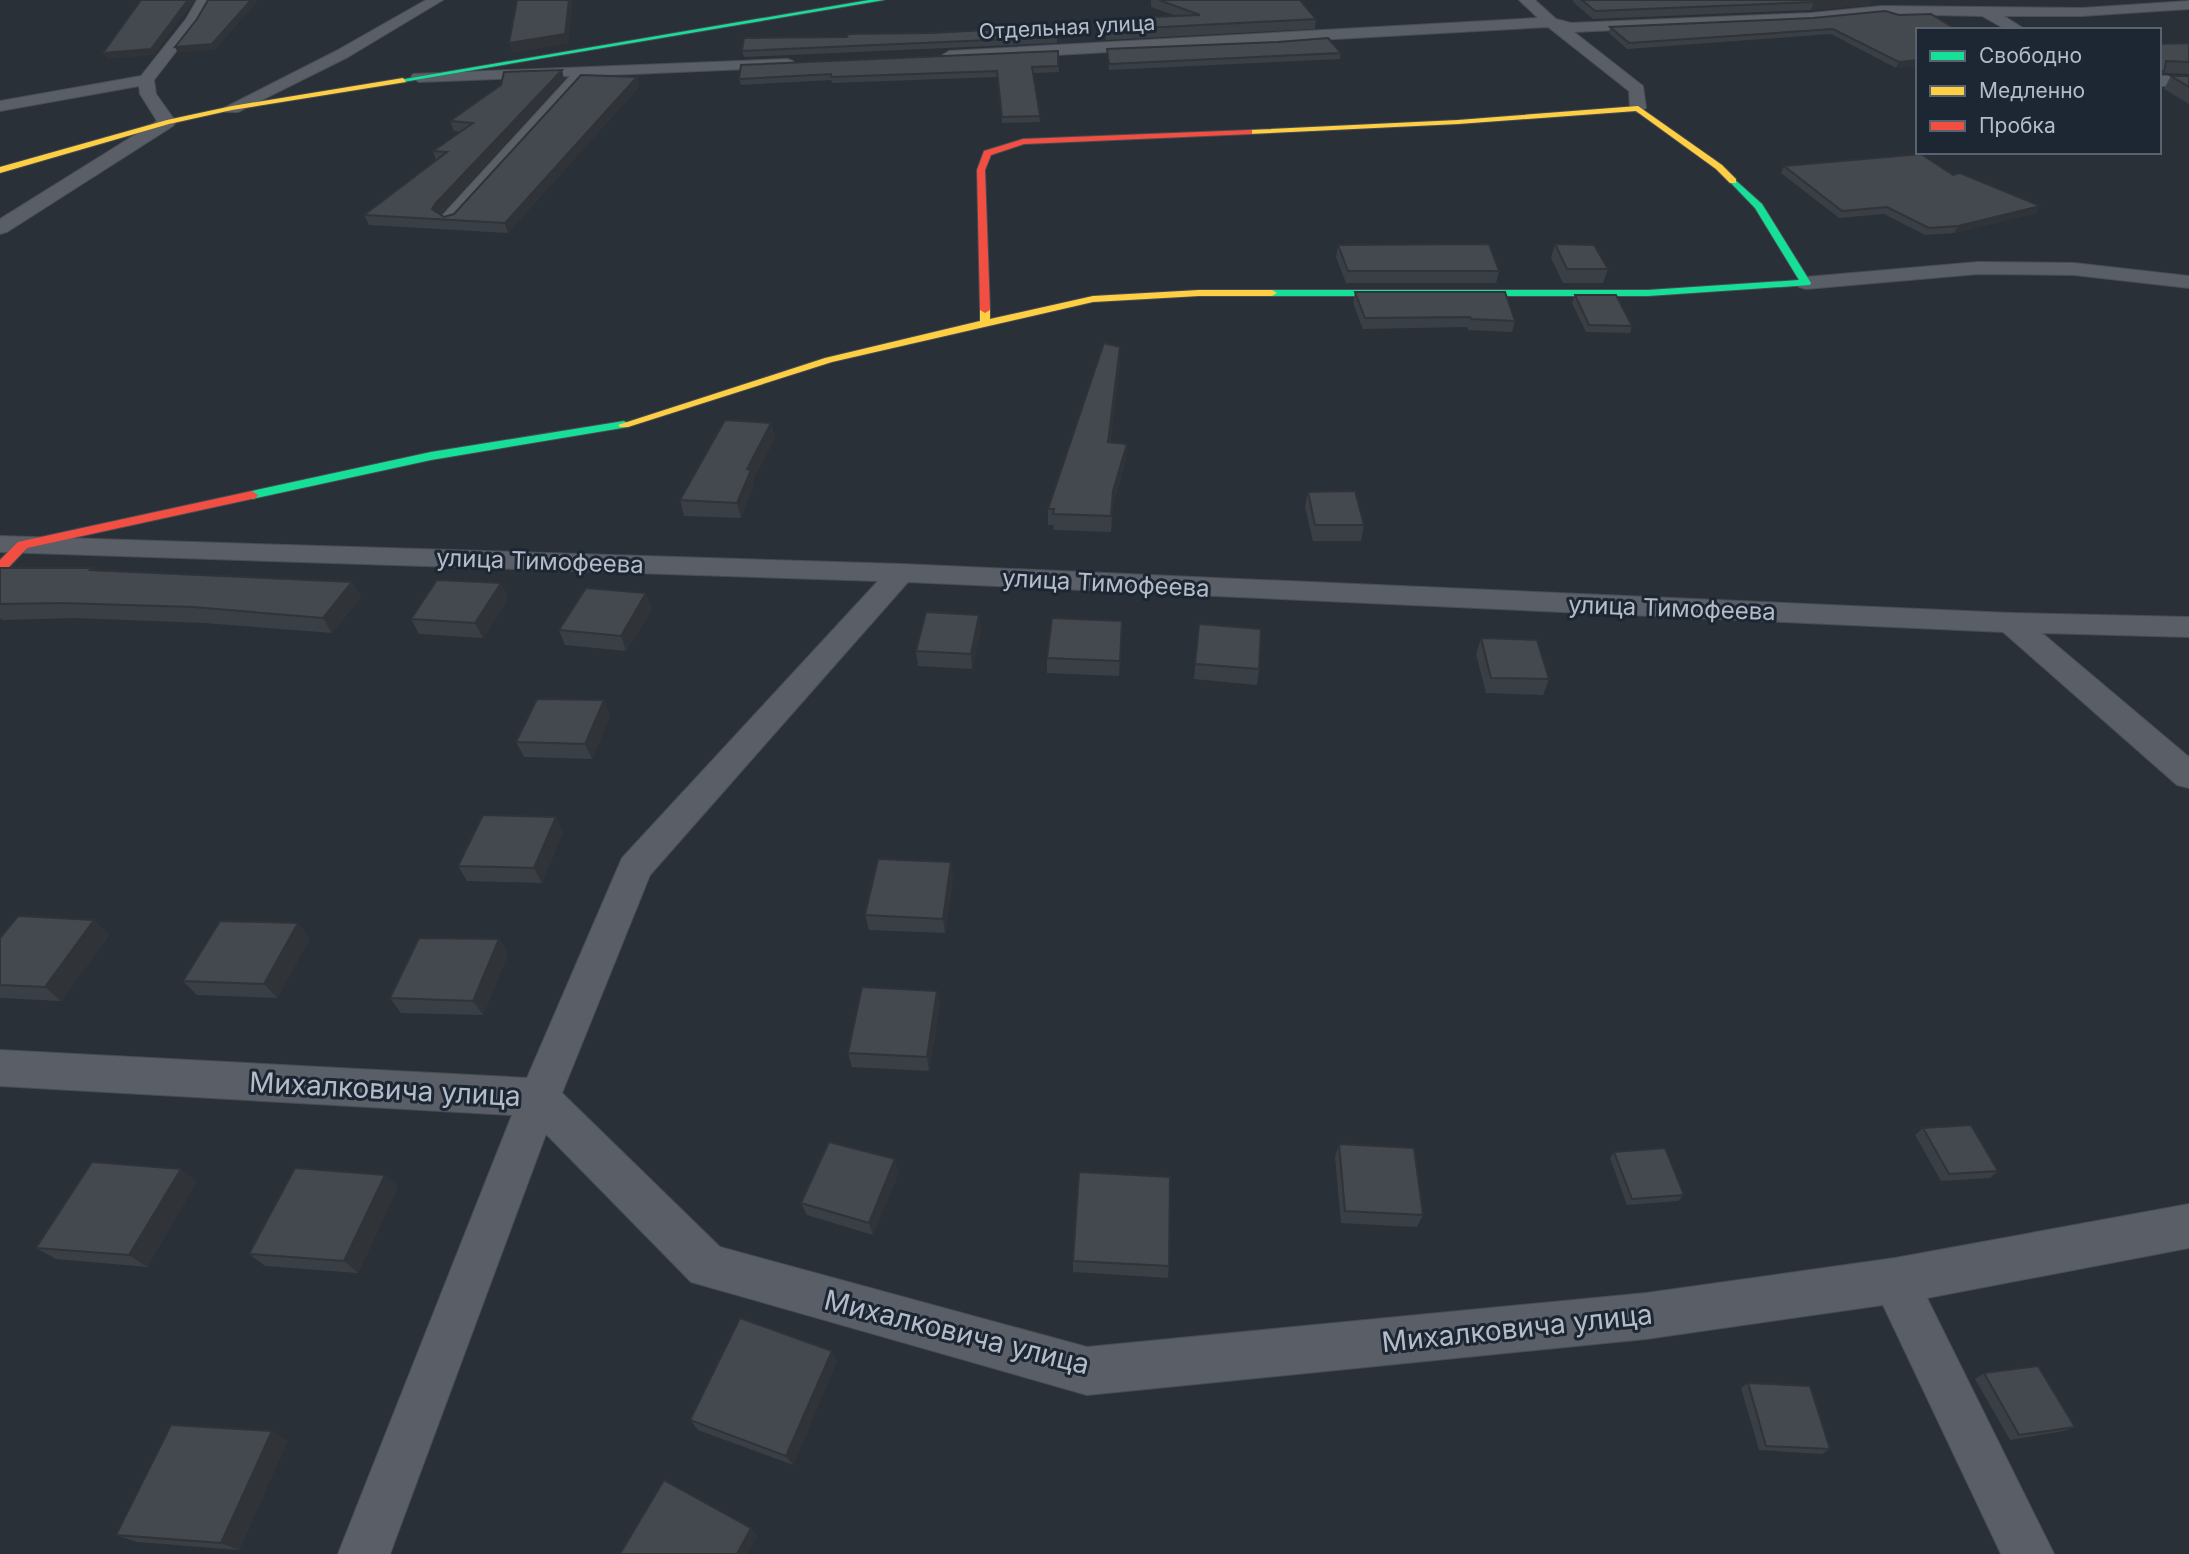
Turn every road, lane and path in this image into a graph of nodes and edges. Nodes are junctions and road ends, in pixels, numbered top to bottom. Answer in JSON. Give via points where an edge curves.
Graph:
{"nodes":[{"id":1,"x":204,"y":0,"type":"edge"},
{"id":2,"x":436,"y":0,"type":"edge"},
{"id":3,"x":881,"y":0,"type":"edge"},
{"id":4,"x":1526,"y":0,"type":"edge"},
{"id":5,"x":2189,"y":5,"type":"edge"},
{"id":6,"x":1985,"y":12,"type":"junction"},
{"id":7,"x":1551,"y":22,"type":"junction"},
{"id":8,"x":2014,"y":28,"type":"edge"},
{"id":9,"x":936,"y":57,"type":"edge"},
{"id":10,"x":806,"y":63,"type":"edge"},
{"id":11,"x":585,"y":71,"type":"junction"},
{"id":12,"x":419,"y":77,"type":"junction"},
{"id":13,"x":146,"y":80,"type":"junction"},
{"id":14,"x":2161,"y":81,"type":"edge"},
{"id":15,"x":2189,"y":81,"type":"edge"},
{"id":16,"x":0,"y":106,"type":"edge"},
{"id":17,"x":232,"y":108,"type":"junction"},
{"id":18,"x":1637,"y":108,"type":"junction"},
{"id":19,"x":167,"y":122,"type":"junction"},
{"id":20,"x":0,"y":170,"type":"edge"},
{"id":21,"x":449,"y":219,"type":"edge"},
{"id":22,"x":0,"y":228,"type":"edge"},
{"id":23,"x":2189,"y":282,"type":"edge"},
{"id":24,"x":1806,"y":283,"type":"junction"},
{"id":25,"x":985,"y":323,"type":"junction"},
{"id":26,"x":11,"y":544,"type":"edge"},
{"id":27,"x":0,"y":568,"type":"edge"},
{"id":28,"x":901,"y":573,"type":"junction"},
{"id":29,"x":2011,"y":623,"type":"junction"},
{"id":30,"x":2189,"y":627,"type":"edge"},
{"id":31,"x":2189,"y":776,"type":"edge"},
{"id":32,"x":0,"y":1068,"type":"edge"},
{"id":33,"x":539,"y":1098,"type":"junction"},
{"id":34,"x":2189,"y":1226,"type":"edge"},
{"id":35,"x":1895,"y":1281,"type":"junction"},
{"id":36,"x":364,"y":1554,"type":"edge"},
{"id":37,"x":2028,"y":1554,"type":"edge"}],
"edges":[{"from":1,"to":13,"type":"street"},
{"from":2,"to":17,"type":"street","via":[[342,54]]},
{"from":3,"to":12,"type":"street"},
{"from":4,"to":7,"type":"street"},
{"from":5,"to":6,"type":"street","name":"Отдельная улица"},
{"from":6,"to":7,"type":"street","name":"Отдельная улица","via":[[1882,10],[1570,28]]},
{"from":6,"to":8,"type":"street"},
{"from":7,"to":9,"type":"street","name":"Отдельная улица"},
{"from":7,"to":18,"type":"street","via":[[1637,89]]},
{"from":10,"to":11,"type":"street"},
{"from":11,"to":12,"type":"street"},
{"from":11,"to":21,"type":"street"},
{"from":12,"to":17,"type":"street"},
{"from":13,"to":16,"type":"street"},
{"from":13,"to":19,"type":"street","via":[[148,94]]},
{"from":14,"to":15,"type":"street"},
{"from":17,"to":19,"type":"street"},
{"from":18,"to":24,"type":"street","via":[[1718,167],[1759,206]]},
{"from":18,"to":25,"type":"street","via":[[1458,122],[1023,142],[987,153],[981,170]]},
{"from":19,"to":20,"type":"street"},
{"from":19,"to":22,"type":"street"},
{"from":23,"to":24,"type":"street","via":[[2074,269],[1978,268]]},
{"from":24,"to":25,"type":"street","via":[[1648,293],[1199,293],[1093,299]]},
{"from":25,"to":26,"type":"street","via":[[829,360],[616,427],[431,456]]},
{"from":26,"to":27,"type":"street"},
{"from":26,"to":28,"type":"street","name":"улица Тимофеева"},
{"from":28,"to":29,"type":"street","name":"улица Тимофеева"},
{"from":28,"to":33,"type":"street","via":[[635,868]]},
{"from":29,"to":30,"type":"street","name":"улица Тимофеева"},
{"from":29,"to":31,"type":"street"},
{"from":32,"to":33,"type":"street","name":"Михалковича улица"},
{"from":33,"to":35,"type":"street","name":"Михалковича улица","via":[[707,1266],[1087,1371],[1646,1316]]},
{"from":33,"to":36,"type":"street"},
{"from":34,"to":35,"type":"street","name":"Михалковича улица"},
{"from":35,"to":37,"type":"street"}]}
